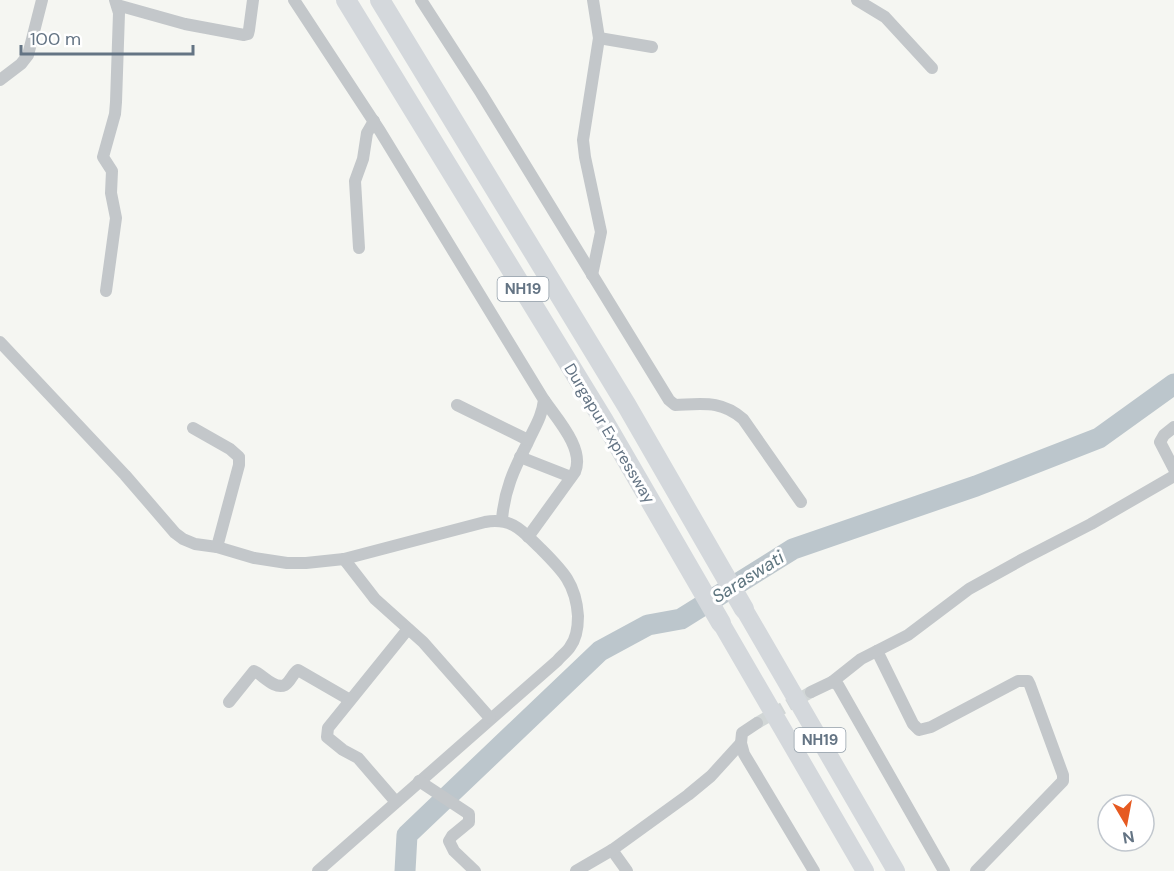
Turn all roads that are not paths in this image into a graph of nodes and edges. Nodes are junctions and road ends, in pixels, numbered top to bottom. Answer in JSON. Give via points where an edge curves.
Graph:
{"nodes":[{"id":1,"x":42,"y":0,"type":"edge"},
{"id":2,"x":253,"y":0,"type":"edge"},
{"id":3,"x":294,"y":0,"type":"edge"},
{"id":4,"x":346,"y":0,"type":"edge"},
{"id":5,"x":380,"y":0,"type":"edge"},
{"id":6,"x":421,"y":0,"type":"edge"},
{"id":7,"x":593,"y":0,"type":"edge"},
{"id":8,"x":857,"y":0,"type":"edge"},
{"id":9,"x":116,"y":2,"type":"edge"},
{"id":10,"x":599,"y":38,"type":"junction"},
{"id":11,"x":652,"y":47,"type":"dead end"},
{"id":12,"x":932,"y":68,"type":"dead end"},
{"id":13,"x":0,"y":80,"type":"edge"},
{"id":14,"x":374,"y":121,"type":"junction"},
{"id":15,"x":359,"y":248,"type":"dead end"},
{"id":16,"x":592,"y":274,"type":"junction"},
{"id":17,"x":106,"y":291,"type":"dead end"},
{"id":18,"x":0,"y":342,"type":"edge"},
{"id":19,"x":544,"y":400,"type":"junction"},
{"id":20,"x":457,"y":405,"type":"dead end"},
{"id":21,"x":1174,"y":427,"type":"edge"},
{"id":22,"x":193,"y":428,"type":"dead end"},
{"id":23,"x":528,"y":440,"type":"junction"},
{"id":24,"x":520,"y":458,"type":"junction"},
{"id":25,"x":1174,"y":469,"type":"edge"},
{"id":26,"x":1174,"y":476,"type":"edge"},
{"id":27,"x":571,"y":477,"type":"junction"},
{"id":28,"x":801,"y":502,"type":"dead end"},
{"id":29,"x":502,"y":520,"type":"junction"},
{"id":30,"x":528,"y":537,"type":"junction"},
{"id":31,"x":217,"y":547,"type":"junction"},
{"id":32,"x":344,"y":559,"type":"junction"},
{"id":33,"x":744,"y":609,"type":"joint"},
{"id":34,"x":721,"y":623,"type":"joint"},
{"id":35,"x":408,"y":628,"type":"junction"},
{"id":36,"x":878,"y":651,"type":"junction"},
{"id":37,"x":832,"y":682,"type":"junction"},
{"id":38,"x":811,"y":692,"type":"tunnel mouth"},
{"id":39,"x":350,"y":699,"type":"junction"},
{"id":40,"x":229,"y":702,"type":"dead end"},
{"id":41,"x":490,"y":718,"type":"junction"},
{"id":42,"x":757,"y":723,"type":"tunnel mouth"},
{"id":43,"x":741,"y":743,"type":"junction"},
{"id":44,"x":422,"y":783,"type":"junction"},
{"id":45,"x":396,"y":802,"type":"junction"},
{"id":46,"x":612,"y":850,"type":"junction"},
{"id":47,"x":318,"y":871,"type":"edge"},
{"id":48,"x":475,"y":871,"type":"edge"},
{"id":49,"x":576,"y":871,"type":"edge"},
{"id":50,"x":627,"y":871,"type":"edge"},
{"id":51,"x":814,"y":871,"type":"edge"},
{"id":52,"x":865,"y":871,"type":"edge"},
{"id":53,"x":896,"y":871,"type":"edge"},
{"id":54,"x":944,"y":871,"type":"edge"},
{"id":55,"x":976,"y":871,"type":"edge"}],
"edges":[{"from":1,"to":13,"type":"street","via":[[28,55]]},
{"from":2,"to":9,"type":"street","via":[[248,34],[244,35],[185,24]]},
{"from":3,"to":14,"type":"street"},
{"from":4,"to":34,"type":"highway","name":"Durgapur Expressway","number":"NH19","via":[[604,421]]},
{"from":5,"to":33,"type":"highway","name":"Durgapur Expressway","number":"NH19","via":[[627,406]]},
{"from":6,"to":16,"type":"street"},
{"from":7,"to":10,"type":"street"},
{"from":8,"to":12,"type":"street","via":[[885,17]]},
{"from":9,"to":17,"type":"street","via":[[119,13],[115,114],[103,157],[112,171],[116,218]]},
{"from":10,"to":11,"type":"street"},
{"from":10,"to":16,"type":"street","via":[[584,140],[601,232]]},
{"from":14,"to":15,"type":"street","via":[[367,133],[355,181]]},
{"from":14,"to":19,"type":"street"},
{"from":16,"to":28,"type":"street","via":[[669,400],[675,405],[715,404],[734,411]]},
{"from":18,"to":31,"type":"street","via":[[175,533],[183,540]]},
{"from":19,"to":23,"type":"street","via":[[539,421]]},
{"from":19,"to":27,"type":"street","via":[[575,446],[577,466]]},
{"from":20,"to":23,"type":"street"},
{"from":21,"to":25,"type":"street","via":[[1160,442]]},
{"from":22,"to":31,"type":"street","via":[[239,457]]},
{"from":23,"to":24,"type":"street"},
{"from":24,"to":27,"type":"street"},
{"from":24,"to":29,"type":"street","via":[[505,493]]},
{"from":26,"to":36,"type":"street","via":[[969,589]]},
{"from":27,"to":30,"type":"street"},
{"from":29,"to":30,"type":"street"},
{"from":29,"to":32,"type":"street"},
{"from":30,"to":41,"type":"street","via":[[569,581],[576,600],[578,626],[570,647],[557,661]]},
{"from":31,"to":32,"type":"street","via":[[287,563]]},
{"from":32,"to":35,"type":"street","via":[[375,599]]},
{"from":33,"to":53,"type":"main road","name":"Durgapur Expressway","number":"NH19"},
{"from":34,"to":52,"type":"main road","name":"Durgapur Expressway","number":"NH19"},
{"from":35,"to":39,"type":"street"},
{"from":35,"to":41,"type":"street"},
{"from":36,"to":37,"type":"street"},
{"from":36,"to":55,"type":"street","via":[[919,730],[1018,681],[1028,681],[1030,685],[1063,781]]},
{"from":37,"to":38,"type":"street"},
{"from":37,"to":54,"type":"street","via":[[838,685]]},
{"from":39,"to":40,"type":"street","via":[[298,670],[279,686],[254,671]]},
{"from":39,"to":45,"type":"street","via":[[328,728],[327,737],[357,758]]},
{"from":41,"to":44,"type":"street"},
{"from":42,"to":43,"type":"street","via":[[742,733]]},
{"from":43,"to":46,"type":"street","via":[[701,786]]},
{"from":43,"to":51,"type":"street"},
{"from":44,"to":45,"type":"street"},
{"from":44,"to":48,"type":"street","via":[[470,818],[449,841]]},
{"from":45,"to":47,"type":"street"},
{"from":46,"to":49,"type":"street"},
{"from":46,"to":50,"type":"street"}]}
